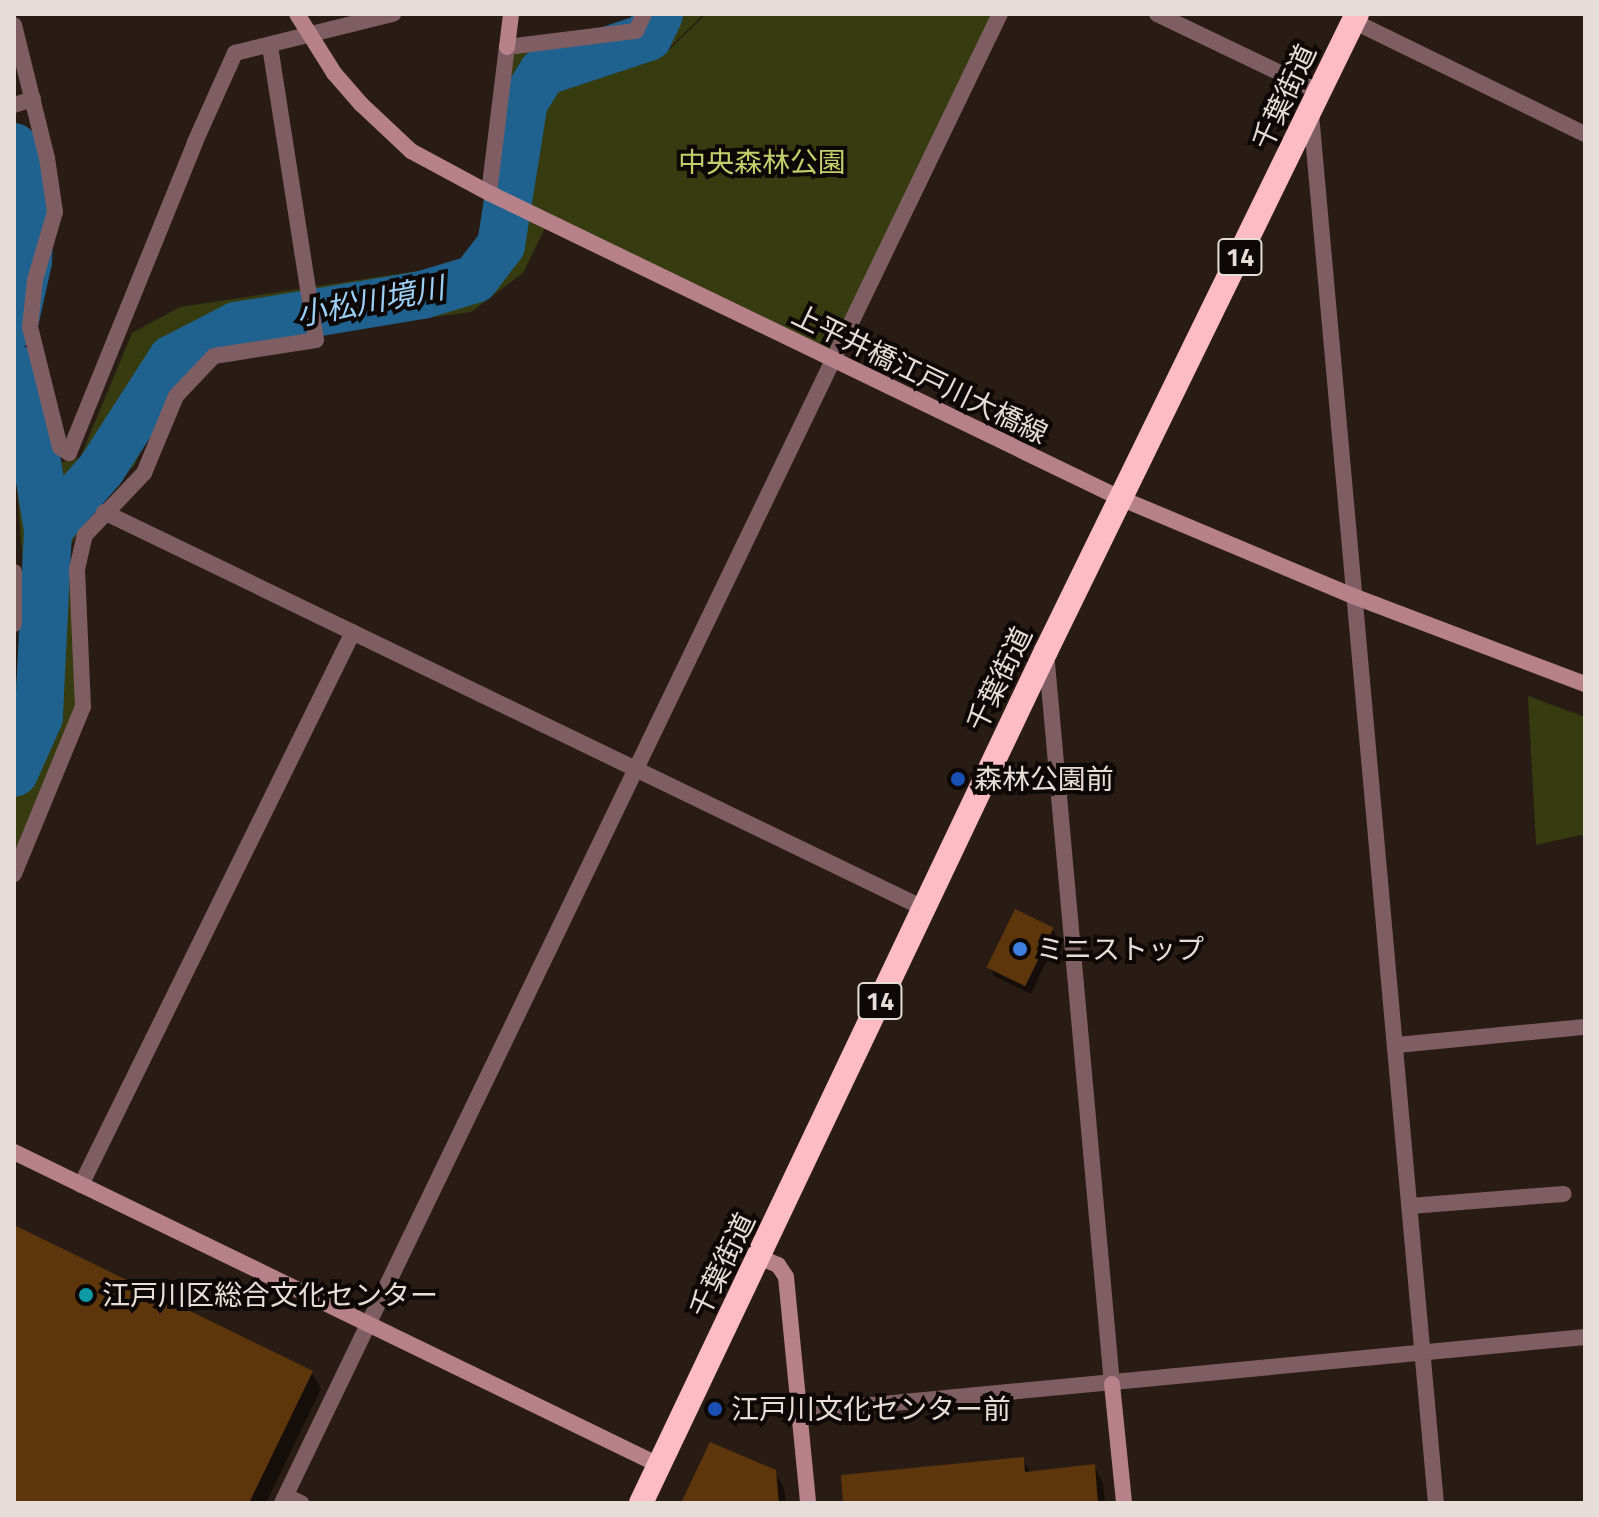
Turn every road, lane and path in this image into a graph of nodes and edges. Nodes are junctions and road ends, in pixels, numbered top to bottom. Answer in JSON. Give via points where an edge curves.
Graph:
{"nodes":[{"id":1,"x":297,"y":14,"type":"edge"},
{"id":2,"x":393,"y":14,"type":"edge"},
{"id":3,"x":511,"y":14,"type":"edge"},
{"id":4,"x":644,"y":14,"type":"edge"},
{"id":5,"x":1000,"y":14,"type":"edge"},
{"id":6,"x":1157,"y":14,"type":"edge"},
{"id":7,"x":1355,"y":18,"type":"edge"},
{"id":8,"x":14,"y":25,"type":"edge"},
{"id":9,"x":309,"y":35,"type":"junction"},
{"id":10,"x":270,"y":45,"type":"junction"},
{"id":11,"x":507,"y":47,"type":"junction"},
{"id":12,"x":21,"y":103,"type":"edge"},
{"id":13,"x":1315,"y":103,"type":"junction"},
{"id":14,"x":1585,"y":134,"type":"edge"},
{"id":15,"x":494,"y":195,"type":"junction"},
{"id":16,"x":833,"y":361,"type":"junction"},
{"id":17,"x":1120,"y":498,"type":"junction"},
{"id":18,"x":104,"y":512,"type":"junction"},
{"id":19,"x":14,"y":572,"type":"edge"},
{"id":20,"x":1353,"y":596,"type":"junction"},
{"id":21,"x":14,"y":624,"type":"edge"},
{"id":22,"x":353,"y":632,"type":"junction"},
{"id":23,"x":1046,"y":651,"type":"junction"},
{"id":24,"x":1585,"y":684,"type":"edge"},
{"id":25,"x":633,"y":769,"type":"junction"},
{"id":26,"x":14,"y":874,"type":"edge"},
{"id":27,"x":923,"y":908,"type":"junction"},
{"id":28,"x":1585,"y":1027,"type":"edge"},
{"id":29,"x":1397,"y":1045,"type":"junction"},
{"id":30,"x":14,"y":1152,"type":"edge"},
{"id":31,"x":81,"y":1185,"type":"junction"},
{"id":32,"x":1564,"y":1194,"type":"dead end"},
{"id":33,"x":1410,"y":1206,"type":"junction"},
{"id":34,"x":759,"y":1257,"type":"junction"},
{"id":35,"x":368,"y":1324,"type":"junction"},
{"id":36,"x":1585,"y":1337,"type":"edge"},
{"id":37,"x":1421,"y":1353,"type":"junction"},
{"id":38,"x":1112,"y":1384,"type":"junction"},
{"id":39,"x":799,"y":1412,"type":"junction"},
{"id":40,"x":659,"y":1465,"type":"junction"},
{"id":41,"x":290,"y":1501,"type":"edge"},
{"id":42,"x":641,"y":1503,"type":"edge"},
{"id":43,"x":808,"y":1503,"type":"edge"},
{"id":44,"x":1124,"y":1503,"type":"edge"},
{"id":45,"x":1436,"y":1503,"type":"edge"}],
"edges":[{"from":1,"to":9,"type":"street","name":"上平井橋江戸川大橋線"},
{"from":2,"to":9,"type":"street"},
{"from":3,"to":11,"type":"street"},
{"from":4,"to":11,"type":"street","via":[[636,31]]},
{"from":5,"to":16,"type":"street"},
{"from":6,"to":13,"type":"street"},
{"from":7,"to":13,"type":"highway","name":"千葉街道","number":"14"},
{"from":7,"to":14,"type":"street"},
{"from":8,"to":12,"type":"street"},
{"from":9,"to":10,"type":"street"},
{"from":9,"to":15,"type":"street","name":"上平井橋江戸川大橋線","via":[[361,104],[411,151]]},
{"from":10,"to":12,"type":"street","via":[[235,53],[69,453],[60,447],[30,327],[35,280],[55,212]]},
{"from":10,"to":18,"type":"street","via":[[316,340],[214,356],[176,396],[144,473]]},
{"from":11,"to":15,"type":"street"},
{"from":13,"to":17,"type":"highway","name":"千葉街道","number":"14"},
{"from":13,"to":20,"type":"street"},
{"from":15,"to":16,"type":"street","name":"上平井橋江戸川大橋線"},
{"from":16,"to":17,"type":"street","name":"上平井橋江戸川大橋線"},
{"from":16,"to":25,"type":"street"},
{"from":17,"to":20,"type":"street","name":"上平井橋江戸川大橋線"},
{"from":17,"to":23,"type":"highway","name":"千葉街道","number":"14"},
{"from":18,"to":22,"type":"street"},
{"from":18,"to":26,"type":"street","via":[[85,535],[77,569],[83,707]]},
{"from":19,"to":21,"type":"street"},
{"from":20,"to":24,"type":"street","name":"上平井橋江戸川大橋線"},
{"from":20,"to":29,"type":"street"},
{"from":22,"to":25,"type":"street"},
{"from":22,"to":31,"type":"street"},
{"from":23,"to":27,"type":"highway","name":"千葉街道","number":"14"},
{"from":23,"to":38,"type":"street"},
{"from":25,"to":27,"type":"street"},
{"from":25,"to":35,"type":"street"},
{"from":27,"to":34,"type":"highway","name":"千葉街道","number":"14"},
{"from":28,"to":29,"type":"street"},
{"from":29,"to":33,"type":"street"},
{"from":30,"to":31,"type":"street"},
{"from":31,"to":35,"type":"street"},
{"from":32,"to":33,"type":"street"},
{"from":33,"to":37,"type":"street"},
{"from":34,"to":39,"type":"street","via":[[778,1265],[786,1277]]},
{"from":34,"to":40,"type":"highway","name":"千葉街道","number":"14"},
{"from":35,"to":40,"type":"street"},
{"from":35,"to":41,"type":"street"},
{"from":36,"to":37,"type":"street"},
{"from":37,"to":38,"type":"street"},
{"from":37,"to":45,"type":"street"},
{"from":38,"to":39,"type":"street"},
{"from":38,"to":44,"type":"street"},
{"from":39,"to":43,"type":"street"},
{"from":40,"to":42,"type":"highway","name":"千葉街道","number":"14"}]}
